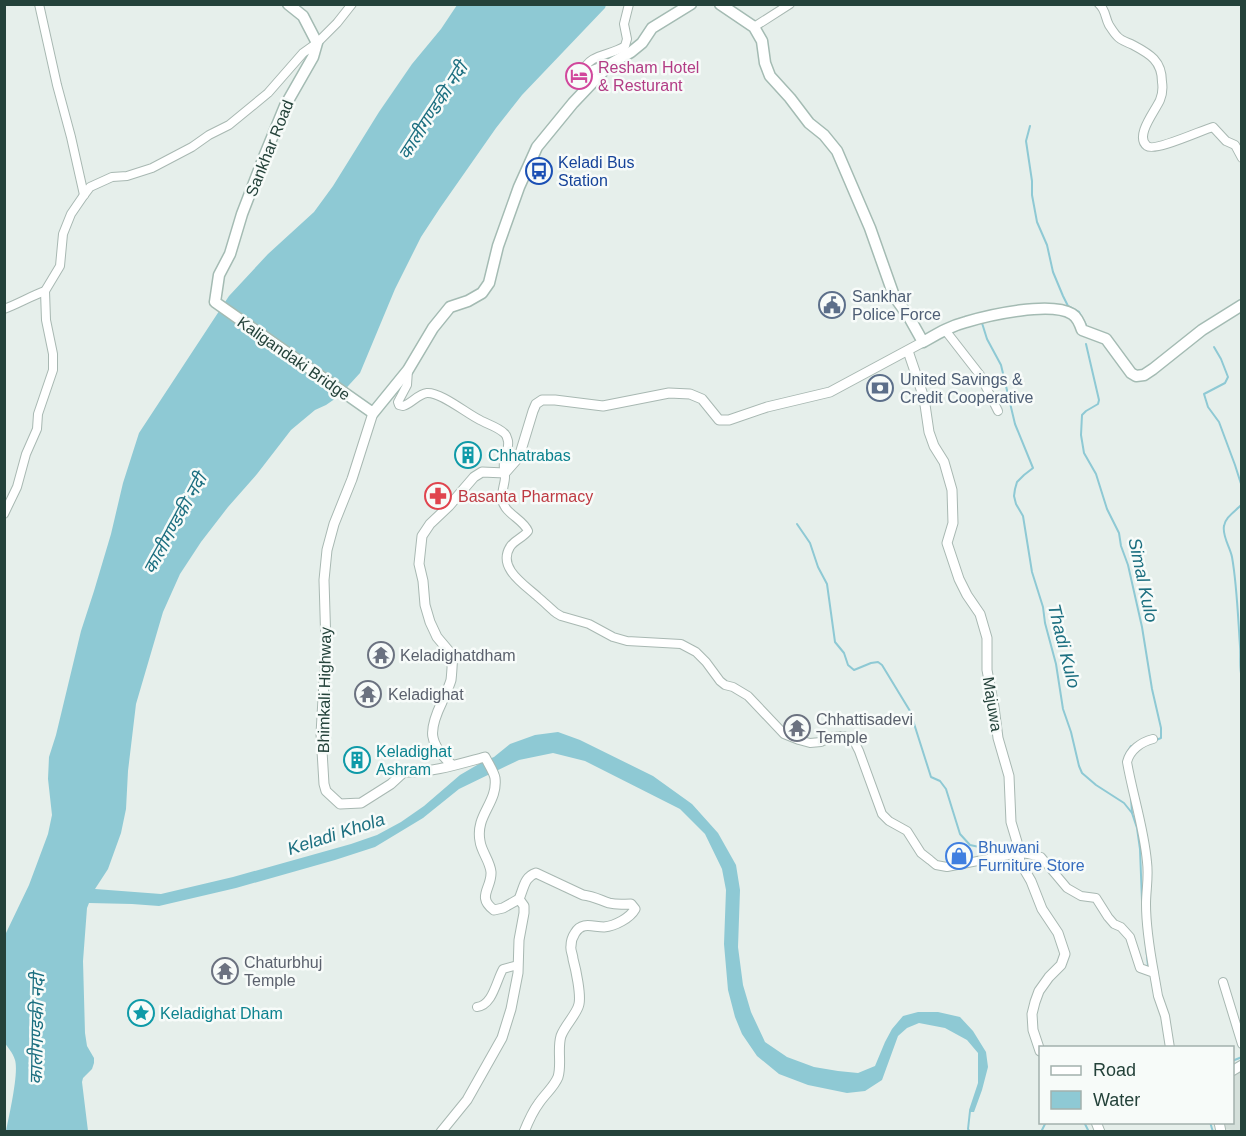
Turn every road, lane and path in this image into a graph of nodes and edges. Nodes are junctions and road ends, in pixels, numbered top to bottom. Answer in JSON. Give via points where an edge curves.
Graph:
{"nodes":[{"id":1,"x":39,"y":4,"type":"edge"},
{"id":2,"x":288,"y":4,"type":"edge"},
{"id":3,"x":352,"y":4,"type":"edge"},
{"id":4,"x":629,"y":4,"type":"edge"},
{"id":5,"x":691,"y":4,"type":"edge"},
{"id":6,"x":720,"y":4,"type":"edge"},
{"id":7,"x":790,"y":4,"type":"edge"},
{"id":8,"x":1099,"y":4,"type":"edge"},
{"id":9,"x":754,"y":27,"type":"junction"},
{"id":10,"x":317,"y":43,"type":"junction"},
{"id":11,"x":609,"y":64,"type":"junction"},
{"id":12,"x":1242,"y":158,"type":"edge"},
{"id":13,"x":84,"y":195,"type":"junction"},
{"id":14,"x":45,"y":291,"type":"junction"},
{"id":15,"x":215,"y":302,"type":"joint"},
{"id":16,"x":1242,"y":305,"type":"edge"},
{"id":17,"x":4,"y":309,"type":"edge"},
{"id":18,"x":945,"y":330,"type":"junction"},
{"id":19,"x":923,"y":342,"type":"junction"},
{"id":20,"x":908,"y":351,"type":"junction"},
{"id":21,"x":408,"y":370,"type":"junction"},
{"id":22,"x":998,"y":411,"type":"dead end"},
{"id":23,"x":373,"y":413,"type":"junction"},
{"id":24,"x":505,"y":473,"type":"junction"},
{"id":25,"x":4,"y":514,"type":"edge"},
{"id":26,"x":1153,"y":739,"type":"dead end"},
{"id":27,"x":452,"y":765,"type":"junction"},
{"id":28,"x":1019,"y":853,"type":"junction"},
{"id":29,"x":519,"y":899,"type":"junction"},
{"id":30,"x":518,"y":965,"type":"junction"},
{"id":31,"x":1152,"y":973,"type":"junction"},
{"id":32,"x":1223,"y":982,"type":"dead end"},
{"id":33,"x":477,"y":1006,"type":"dead end"},
{"id":34,"x":1242,"y":1044,"type":"edge"},
{"id":35,"x":1039,"y":1046,"type":"edge"},
{"id":36,"x":1170,"y":1046,"type":"edge"},
{"id":37,"x":441,"y":1131,"type":"edge"},
{"id":38,"x":524,"y":1131,"type":"edge"}],
"edges":[{"from":1,"to":13,"type":"street"},
{"from":2,"to":10,"type":"main road","via":[[303,16]]},
{"from":3,"to":10,"type":"street"},
{"from":4,"to":11,"type":"street","via":[[624,24],[625,46],[597,56],[583,69],[585,73]]},
{"from":5,"to":11,"type":"main road","via":[[652,28],[642,43]]},
{"from":6,"to":9,"type":"main road"},
{"from":7,"to":9,"type":"street"},
{"from":8,"to":12,"type":"street","via":[[1119,39],[1154,58],[1160,66],[1160,101],[1145,129],[1146,146],[1155,148],[1213,128],[1235,145]]},
{"from":9,"to":19,"type":"main road","via":[[762,40],[770,76],[837,151],[867,218],[894,296]]},
{"from":10,"to":13,"type":"street","via":[[268,93],[229,125],[152,168],[111,177],[90,187]]},
{"from":10,"to":15,"type":"main road","name":"Sankhar Road","via":[[264,157],[219,275]]},
{"from":11,"to":21,"type":"main road","via":[[537,147],[515,197],[489,283],[482,293],[450,307]]},
{"from":13,"to":14,"type":"street","via":[[71,214],[63,234],[60,266]]},
{"from":14,"to":17,"type":"street"},
{"from":14,"to":25,"type":"street","via":[[53,370],[37,429]]},
{"from":15,"to":23,"type":"main road","name":"Kaligandaki Bridge"},
{"from":16,"to":18,"type":"main road","via":[[1202,330],[1154,369],[1136,376],[1106,339],[1082,330],[1077,318],[1067,312],[1042,308],[1009,312]]},
{"from":18,"to":19,"type":"main road"},
{"from":18,"to":22,"type":"street","via":[[980,375]]},
{"from":19,"to":20,"type":"street"},
{"from":20,"to":24,"type":"street","via":[[830,392],[729,420],[719,420],[702,399],[690,394],[669,393],[603,406],[542,400],[532,411],[519,457]]},
{"from":20,"to":28,"type":"street","name":"Majuwa","via":[[924,398],[929,432],[952,490],[953,523],[947,543],[987,638],[987,670],[998,738],[1009,776],[1011,822]]},
{"from":21,"to":23,"type":"main road"},
{"from":21,"to":24,"type":"street","via":[[399,405],[432,394],[505,433]]},
{"from":23,"to":27,"type":"street","name":"Bhimkali Highway","via":[[327,550],[321,734],[324,784],[340,804],[361,803],[404,772]]},
{"from":24,"to":27,"type":"street","via":[[482,472],[474,477],[422,536],[419,564],[425,605],[437,637],[453,656],[451,681],[431,733],[435,746]]},
{"from":24,"to":28,"type":"street","via":[[502,499],[528,531],[511,546],[509,566],[517,580],[556,613],[627,641],[681,644],[696,652],[725,685],[748,696],[784,734],[810,743],[852,737],[882,814],[907,831],[921,853],[936,865],[947,867]]},
{"from":26,"to":31,"type":"street","via":[[1141,742],[1127,762],[1148,863],[1146,903]]},
{"from":27,"to":29,"type":"street","name":"Bhimkali Highway","via":[[485,758],[495,776],[492,801],[480,820],[480,840],[491,872],[485,898],[494,909]]},
{"from":28,"to":31,"type":"street","via":[[1041,857],[1067,888],[1096,898],[1114,924],[1130,937],[1140,968]]},
{"from":28,"to":35,"type":"street","name":"Majuwa","via":[[1065,954],[1035,1002],[1033,1030]]},
{"from":29,"to":30,"type":"street","via":[[524,913]]},
{"from":29,"to":38,"type":"street","via":[[526,879],[536,873],[583,895],[618,905],[631,904],[635,909],[611,925],[580,927],[573,937],[570,945],[579,1004],[559,1044],[557,1079]]},
{"from":30,"to":33,"type":"street","via":[[502,969],[490,999]]},
{"from":30,"to":37,"type":"street","via":[[512,1009],[502,1038],[467,1100]]},
{"from":31,"to":36,"type":"street","via":[[1166,1016]]},
{"from":32,"to":34,"type":"street"}]}
